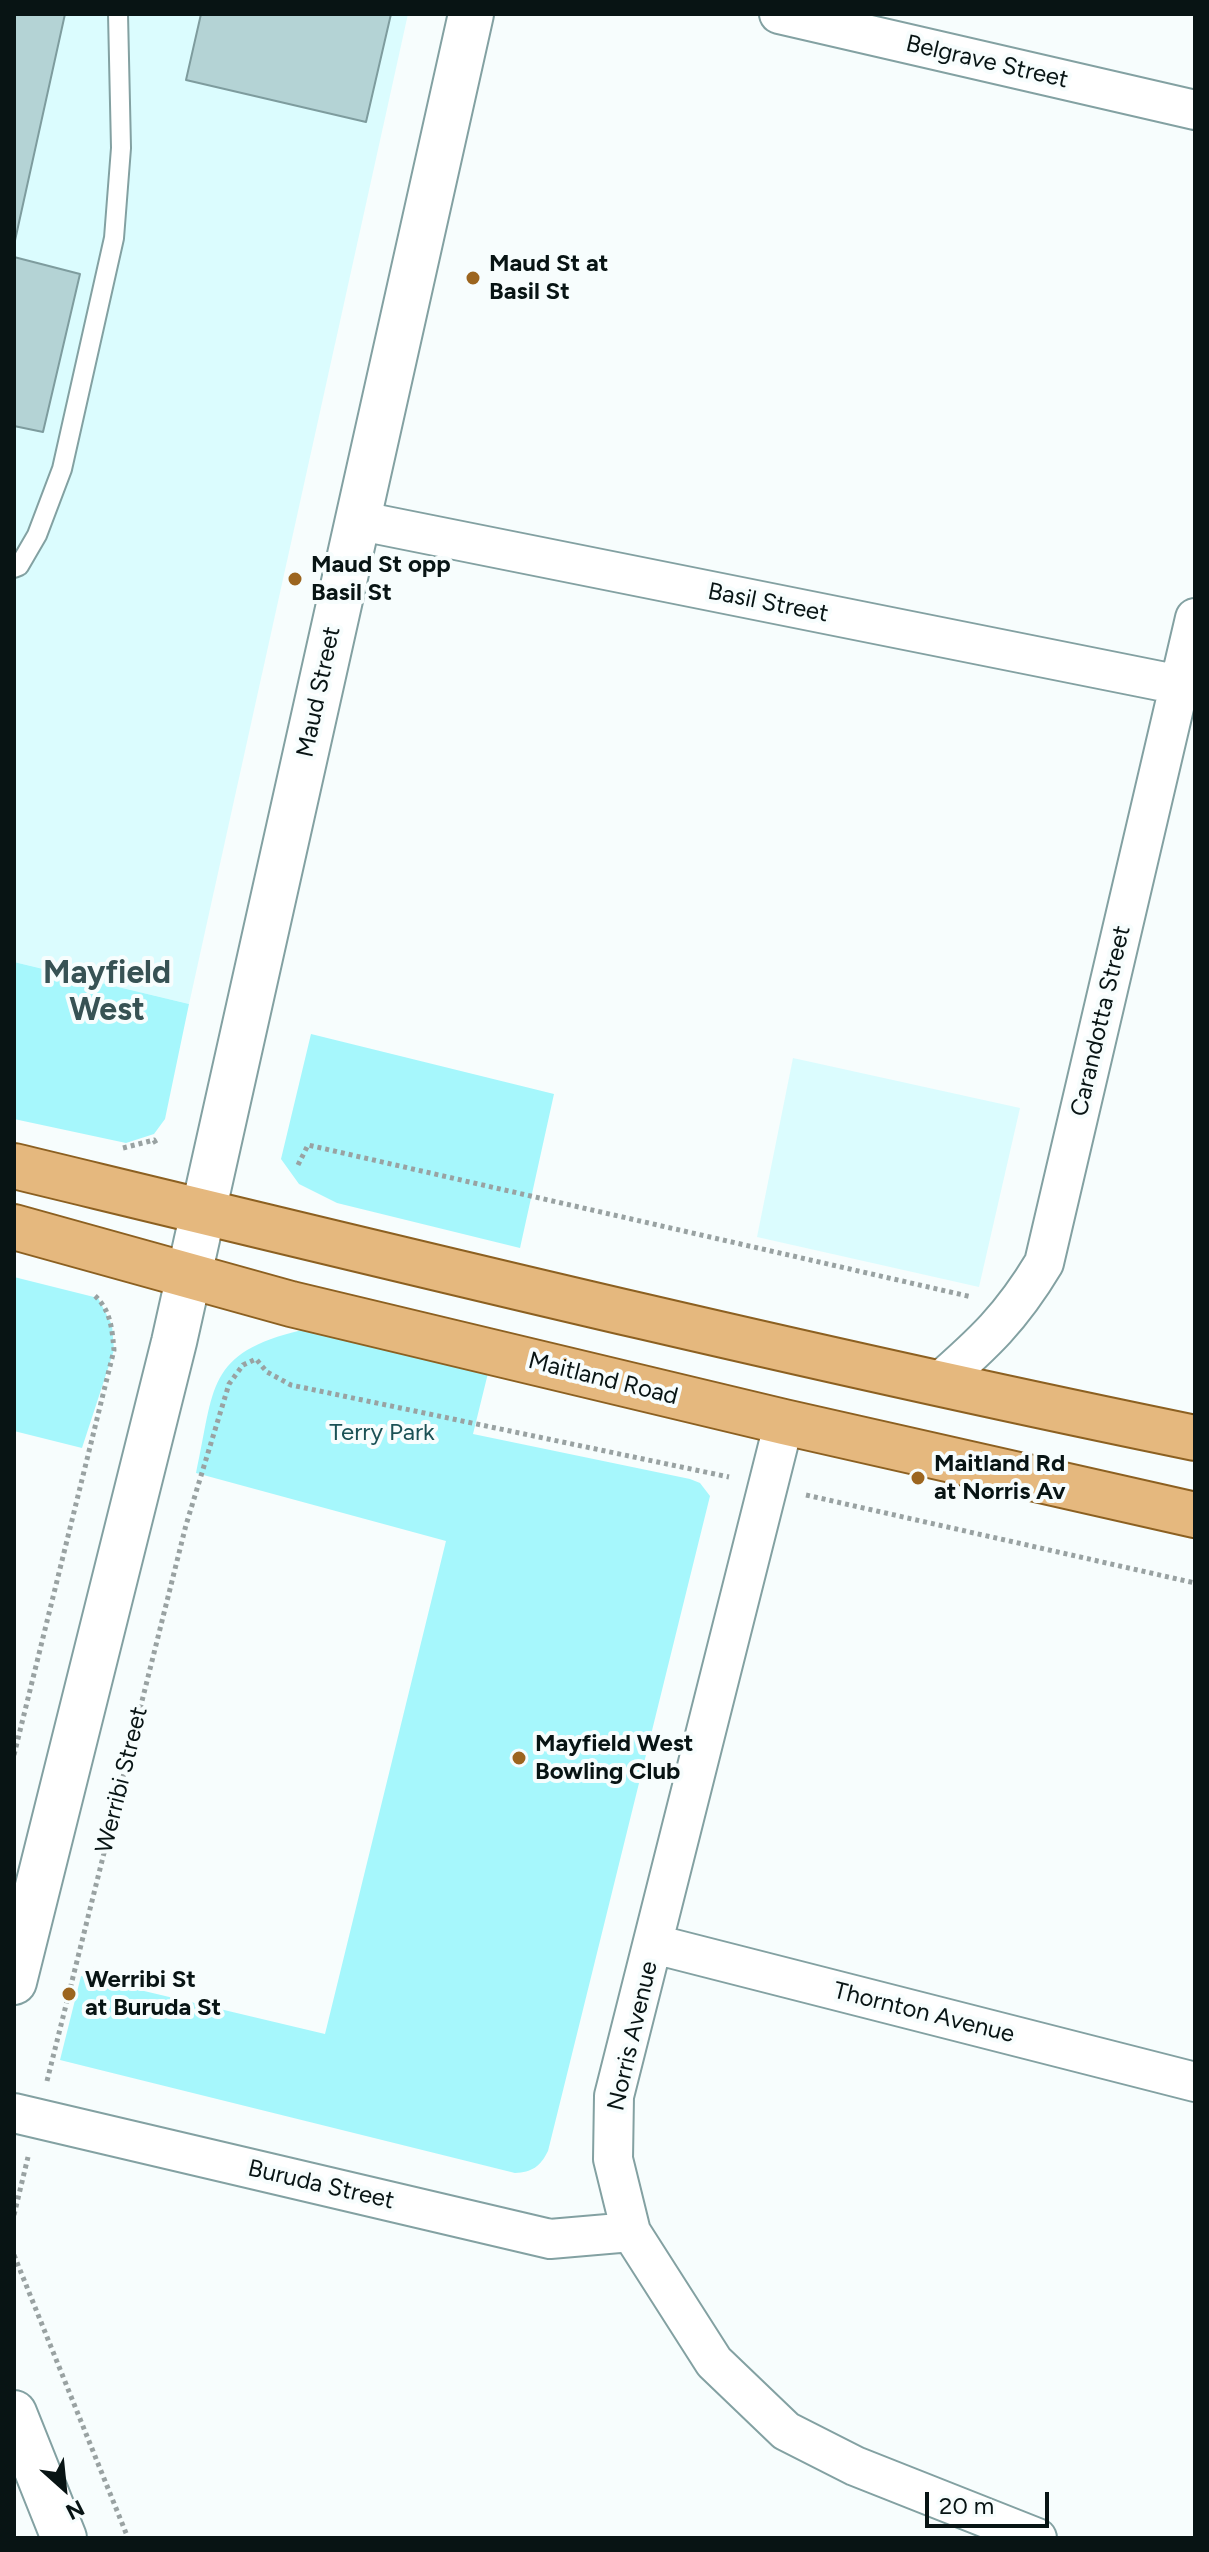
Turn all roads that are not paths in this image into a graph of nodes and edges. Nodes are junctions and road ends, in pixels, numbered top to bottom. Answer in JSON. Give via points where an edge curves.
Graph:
{"nodes":[{"id":1,"x":118,"y":14,"type":"edge"},
{"id":2,"x":471,"y":14,"type":"edge"},
{"id":3,"x":779,"y":14,"type":"edge"},
{"id":4,"x":1195,"y":110,"type":"edge"},
{"id":5,"x":356,"y":520,"type":"junction"},
{"id":6,"x":14,"y":568,"type":"edge"},
{"id":7,"x":1195,"y":618,"type":"edge"},
{"id":8,"x":1180,"y":685,"type":"junction"},
{"id":9,"x":14,"y":1166,"type":"edge"},
{"id":10,"x":204,"y":1214,"type":"junction"},
{"id":11,"x":14,"y":1227,"type":"edge"},
{"id":12,"x":188,"y":1276,"type":"junction"},
{"id":13,"x":936,"y":1385,"type":"junction"},
{"id":14,"x":784,"y":1422,"type":"junction"},
{"id":15,"x":1195,"y":1438,"type":"edge"},
{"id":16,"x":1195,"y":1515,"type":"edge"},
{"id":17,"x":654,"y":1944,"type":"junction"},
{"id":18,"x":14,"y":1982,"type":"edge"},
{"id":19,"x":1195,"y":2082,"type":"edge"},
{"id":20,"x":26,"y":2115,"type":"edge"},
{"id":21,"x":631,"y":2232,"type":"junction"},
{"id":22,"x":14,"y":2413,"type":"edge"},
{"id":23,"x":64,"y":2538,"type":"edge"},
{"id":24,"x":1037,"y":2538,"type":"edge"}],
"edges":[{"from":1,"to":6,"type":"lane","via":[[121,148],[114,238],[62,469],[37,535]]},
{"from":2,"to":5,"type":"main road","name":"Maud Street"},
{"from":3,"to":4,"type":"street","name":"Belgrave Street"},
{"from":5,"to":8,"type":"street","name":"Basil Street"},
{"from":5,"to":10,"type":"main road","name":"Maud Street"},
{"from":7,"to":8,"type":"street","name":"Carandotta Street"},
{"from":8,"to":13,"type":"street","name":"Carandotta Street","via":[[1044,1263],[1018,1307]]},
{"from":9,"to":10,"type":"main road"},
{"from":10,"to":12,"type":"main road","name":"Maud Street"},
{"from":10,"to":13,"type":"main road"},
{"from":11,"to":12,"type":"main road","name":"Maitland Road"},
{"from":12,"to":14,"type":"main road","name":"Maitland Road"},
{"from":12,"to":18,"type":"main road"},
{"from":13,"to":15,"type":"main road"},
{"from":14,"to":16,"type":"main road","name":"Maitland Road"},
{"from":14,"to":17,"type":"street","name":"Norris Avenue"},
{"from":17,"to":19,"type":"street","name":"Thornton Avenue"},
{"from":17,"to":21,"type":"street","name":"Norris Avenue","via":[[614,2096],[613,2159]]},
{"from":20,"to":21,"type":"street","name":"Buruda Street","via":[[550,2239]]},
{"from":21,"to":24,"type":"street","name":"Norris Avenue","via":[[714,2362],[786,2431],[855,2466]]},
{"from":22,"to":23,"type":"main road"}]}
